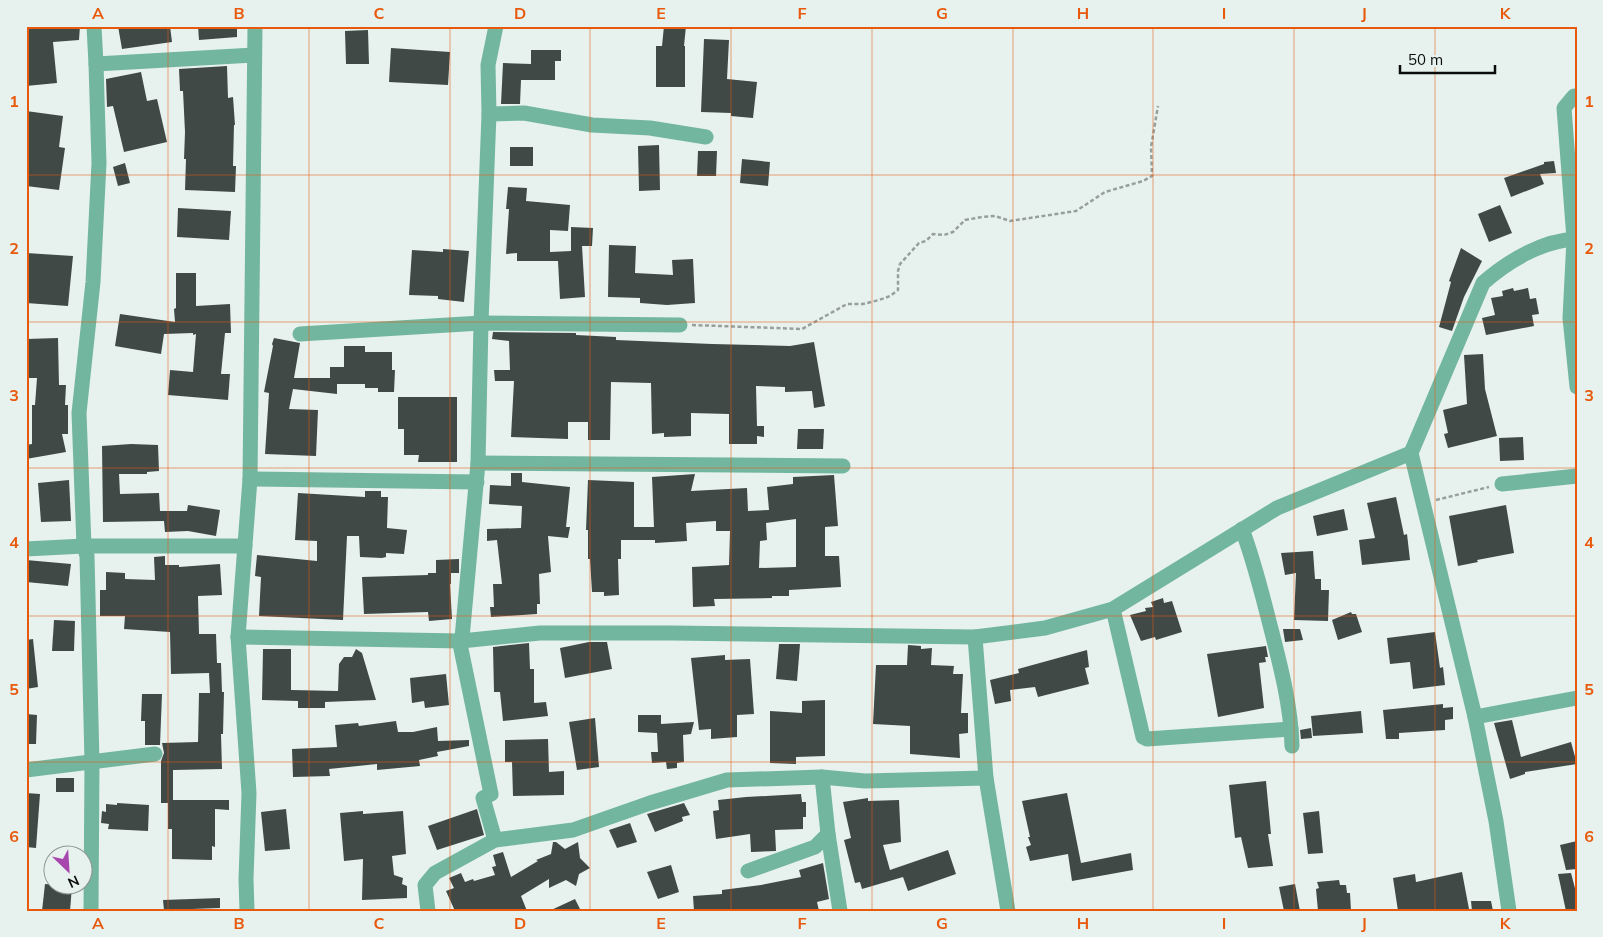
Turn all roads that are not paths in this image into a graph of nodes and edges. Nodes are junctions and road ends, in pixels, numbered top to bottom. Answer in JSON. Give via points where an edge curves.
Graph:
{"nodes":[{"id":1,"x":94,"y":26,"type":"edge"},
{"id":2,"x":255,"y":26,"type":"edge"},
{"id":3,"x":496,"y":26,"type":"edge"},
{"id":4,"x":254,"y":55,"type":"junction"},
{"id":5,"x":96,"y":64,"type":"junction"},
{"id":6,"x":1577,"y":96,"type":"edge"},
{"id":7,"x":489,"y":114,"type":"junction"},
{"id":8,"x":704,"y":137,"type":"dead end"},
{"id":9,"x":1575,"y":239,"type":"edge"},
{"id":10,"x":481,"y":323,"type":"junction"},
{"id":11,"x":680,"y":325,"type":"road end"},
{"id":12,"x":300,"y":334,"type":"dead end"},
{"id":13,"x":1577,"y":386,"type":"edge"},
{"id":14,"x":1411,"y":453,"type":"junction"},
{"id":15,"x":478,"y":463,"type":"junction"},
{"id":16,"x":843,"y":466,"type":"dead end"},
{"id":17,"x":1577,"y":476,"type":"edge"},
{"id":18,"x":250,"y":479,"type":"junction"},
{"id":19,"x":477,"y":482,"type":"junction"},
{"id":20,"x":1502,"y":484,"type":"road end"},
{"id":21,"x":1242,"y":530,"type":"junction"},
{"id":22,"x":84,"y":546,"type":"junction"},
{"id":23,"x":245,"y":546,"type":"junction"},
{"id":24,"x":26,"y":549,"type":"edge"},
{"id":25,"x":1113,"y":609,"type":"junction"},
{"id":26,"x":238,"y":637,"type":"junction"},
{"id":27,"x":975,"y":637,"type":"junction"},
{"id":28,"x":461,"y":641,"type":"junction"},
{"id":29,"x":1577,"y":698,"type":"edge"},
{"id":30,"x":1475,"y":717,"type":"junction"},
{"id":31,"x":1292,"y":729,"type":"junction"},
{"id":32,"x":1292,"y":746,"type":"dead end"},
{"id":33,"x":156,"y":754,"type":"dead end"},
{"id":34,"x":92,"y":762,"type":"junction"},
{"id":35,"x":26,"y":770,"type":"edge"},
{"id":36,"x":822,"y":777,"type":"junction"},
{"id":37,"x":986,"y":778,"type":"junction"},
{"id":38,"x":828,"y":834,"type":"junction"},
{"id":39,"x":495,"y":840,"type":"junction"},
{"id":40,"x":748,"y":871,"type":"dead end"},
{"id":41,"x":91,"y":911,"type":"edge"},
{"id":42,"x":247,"y":911,"type":"edge"},
{"id":43,"x":428,"y":911,"type":"edge"},
{"id":44,"x":840,"y":911,"type":"edge"},
{"id":45,"x":1008,"y":911,"type":"edge"},
{"id":46,"x":1509,"y":911,"type":"edge"}],
"edges":[{"from":1,"to":5,"type":"street"},
{"from":2,"to":4,"type":"street"},
{"from":3,"to":7,"type":"street","via":[[488,65]]},
{"from":4,"to":5,"type":"street"},
{"from":4,"to":18,"type":"street"},
{"from":5,"to":22,"type":"street","via":[[99,163],[93,282],[79,413]]},
{"from":6,"to":9,"type":"street","via":[[1564,108]]},
{"from":7,"to":8,"type":"street"},
{"from":7,"to":10,"type":"street"},
{"from":9,"to":13,"type":"street","via":[[1570,318]]},
{"from":9,"to":14,"type":"street","via":[[1550,243],[1498,270],[1483,283]]},
{"from":10,"to":11,"type":"street"},
{"from":10,"to":12,"type":"street"},
{"from":10,"to":15,"type":"street"},
{"from":14,"to":21,"type":"street","via":[[1277,508]]},
{"from":14,"to":30,"type":"street"},
{"from":15,"to":16,"type":"street"},
{"from":15,"to":19,"type":"street"},
{"from":17,"to":20,"type":"street"},
{"from":18,"to":19,"type":"street"},
{"from":18,"to":23,"type":"street"},
{"from":19,"to":28,"type":"street"},
{"from":21,"to":25,"type":"street"},
{"from":21,"to":31,"type":"street","via":[[1253,558],[1280,661]]},
{"from":22,"to":23,"type":"street"},
{"from":22,"to":24,"type":"street"},
{"from":22,"to":34,"type":"street","via":[[87,556]]},
{"from":23,"to":26,"type":"street"},
{"from":25,"to":27,"type":"street","via":[[1045,628]]},
{"from":25,"to":31,"type":"street","via":[[1144,737]]},
{"from":26,"to":28,"type":"street"},
{"from":26,"to":42,"type":"street","via":[[249,793]]},
{"from":27,"to":28,"type":"street","via":[[540,633]]},
{"from":27,"to":37,"type":"street"},
{"from":28,"to":39,"type":"street","via":[[492,794],[483,798]]},
{"from":29,"to":30,"type":"street"},
{"from":30,"to":46,"type":"street","via":[[1496,821]]},
{"from":31,"to":32,"type":"street"},
{"from":33,"to":34,"type":"street"},
{"from":34,"to":35,"type":"street"},
{"from":34,"to":41,"type":"street"},
{"from":36,"to":37,"type":"street","via":[[865,781]]},
{"from":36,"to":38,"type":"street"},
{"from":36,"to":39,"type":"street","via":[[727,780],[573,830]]},
{"from":37,"to":45,"type":"street"},
{"from":38,"to":40,"type":"street","via":[[815,847]]},
{"from":38,"to":44,"type":"street"},
{"from":39,"to":43,"type":"street","via":[[435,873],[425,885]]}]}
